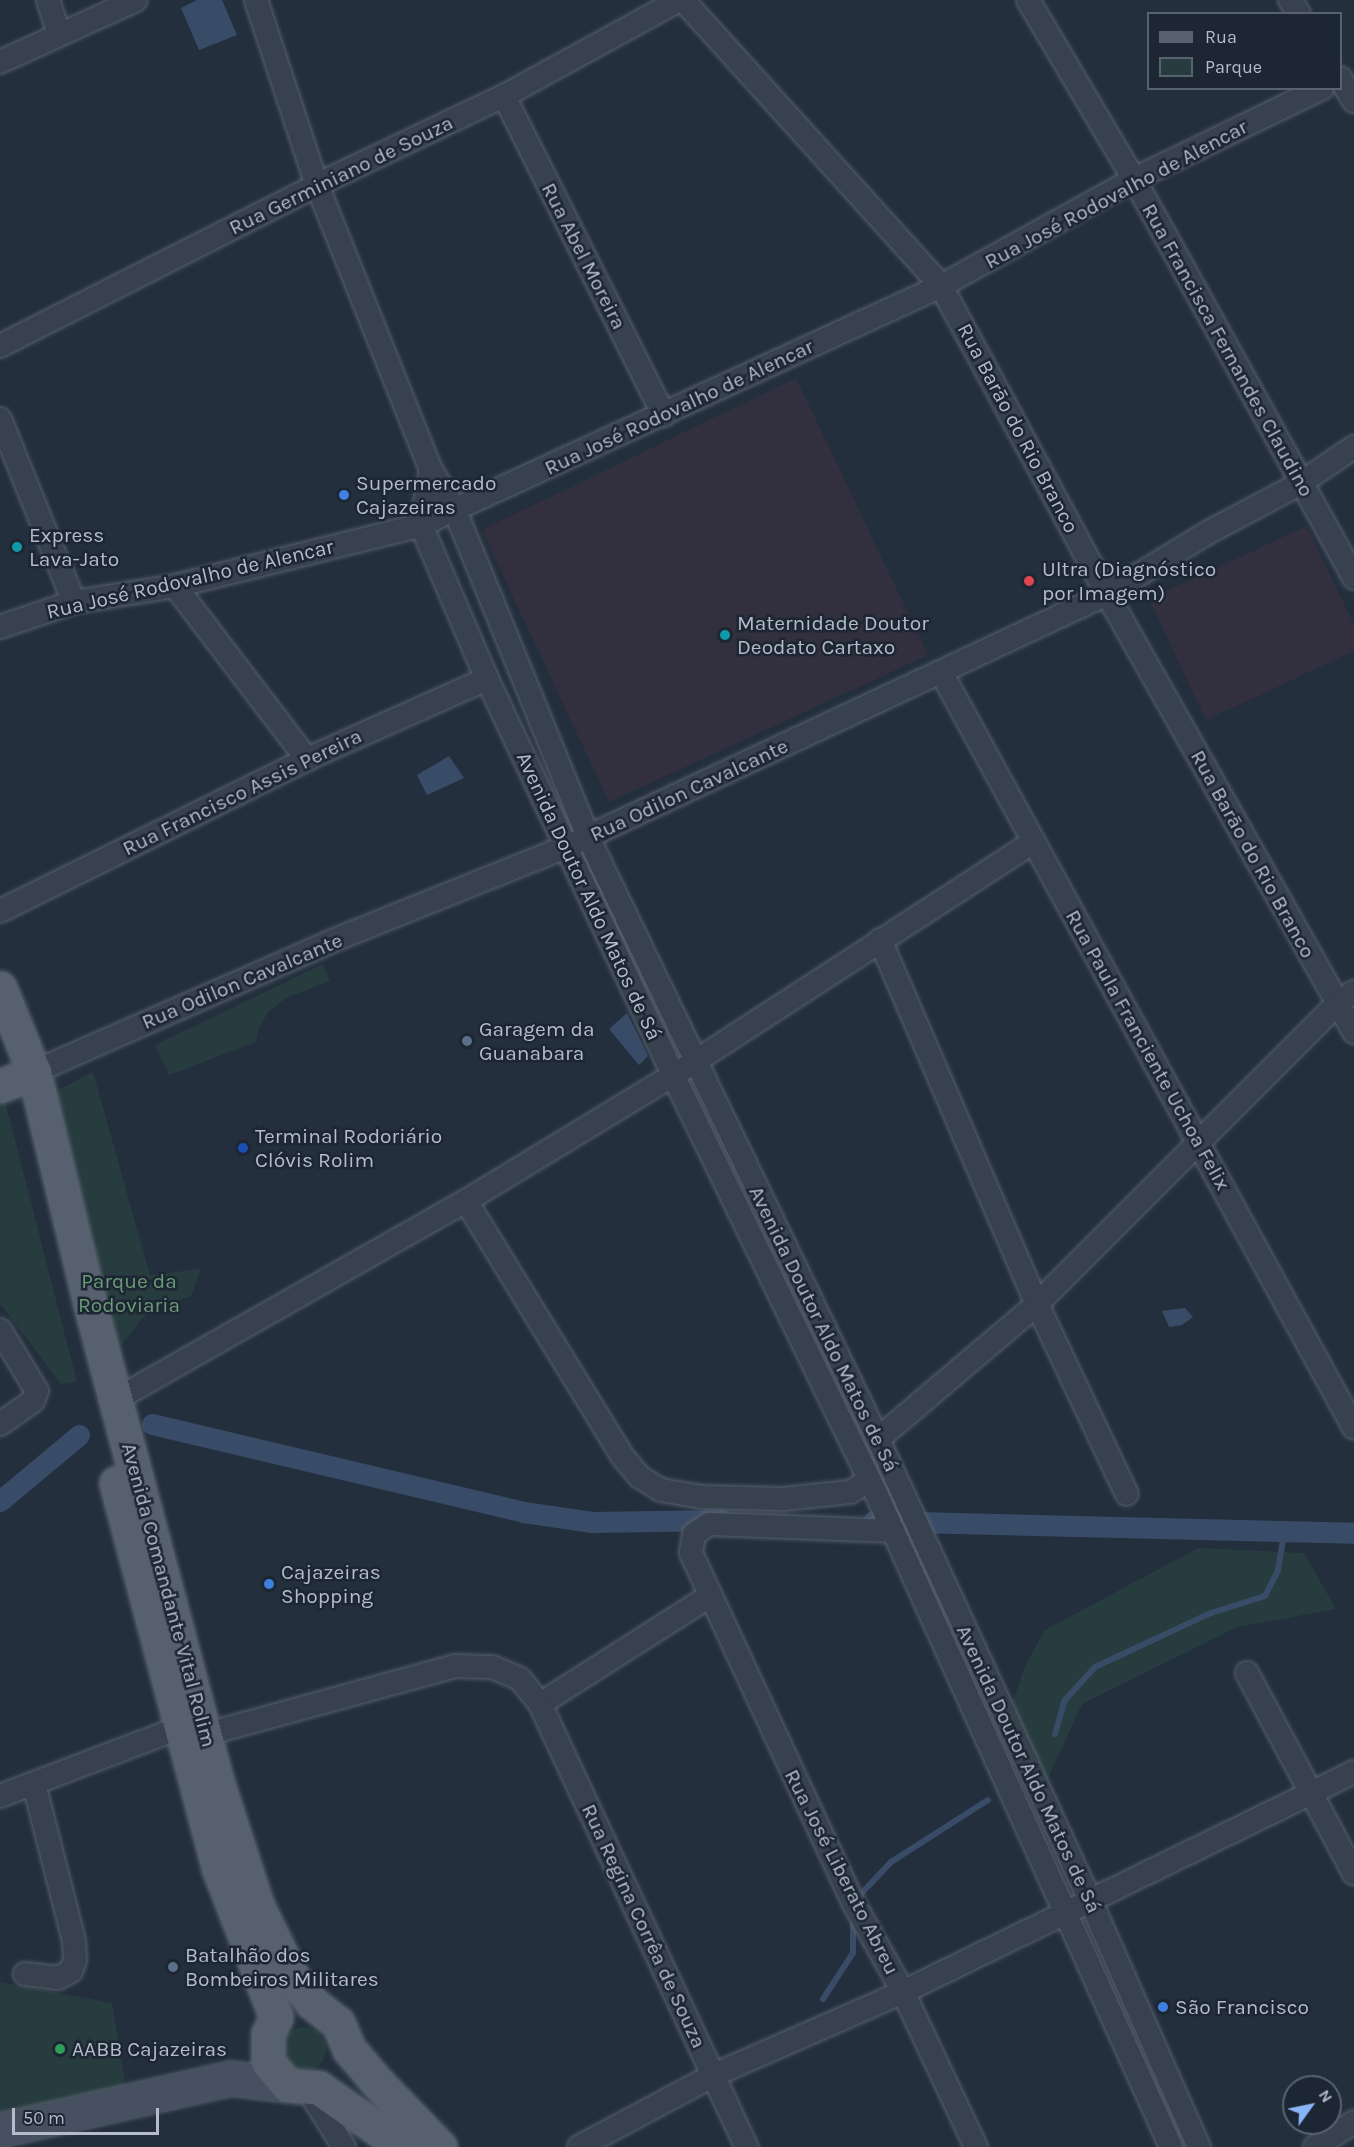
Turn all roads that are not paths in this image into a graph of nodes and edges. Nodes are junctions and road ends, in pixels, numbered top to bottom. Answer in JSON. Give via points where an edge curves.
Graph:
{"nodes":[{"id":1,"x":48,"y":0,"type":"edge"},
{"id":2,"x":136,"y":0,"type":"edge"},
{"id":3,"x":256,"y":0,"type":"edge"},
{"id":4,"x":678,"y":0,"type":"edge"},
{"id":5,"x":683,"y":0,"type":"edge"},
{"id":6,"x":1028,"y":0,"type":"edge"},
{"id":7,"x":59,"y":33,"type":"junction"},
{"id":8,"x":0,"y":62,"type":"edge"},
{"id":9,"x":1342,"y":83,"type":"edge"},
{"id":10,"x":1319,"y":90,"type":"edge"},
{"id":11,"x":504,"y":96,"type":"junction"},
{"id":12,"x":1354,"y":101,"type":"edge"},
{"id":13,"x":1134,"y":179,"type":"junction"},
{"id":14,"x":317,"y":185,"type":"junction"},
{"id":15,"x":941,"y":286,"type":"junction"},
{"id":16,"x":0,"y":346,"type":"edge"},
{"id":17,"x":664,"y":415,"type":"junction"},
{"id":18,"x":0,"y":419,"type":"edge"},
{"id":19,"x":1354,"y":447,"type":"edge"},
{"id":20,"x":430,"y":470,"type":"junction"},
{"id":21,"x":1301,"y":483,"type":"junction"},
{"id":22,"x":454,"y":508,"type":"junction"},
{"id":23,"x":421,"y":525,"type":"junction"},
{"id":24,"x":1354,"y":578,"type":"edge"},
{"id":25,"x":175,"y":586,"type":"junction"},
{"id":26,"x":1107,"y":594,"type":"junction"},
{"id":27,"x":74,"y":602,"type":"junction"},
{"id":28,"x":0,"y":627,"type":"edge"},
{"id":29,"x":942,"y":672,"type":"junction"},
{"id":30,"x":487,"y":679,"type":"junction"},
{"id":31,"x":537,"y":711,"type":"junction"},
{"id":32,"x":509,"y":726,"type":"junction"},
{"id":33,"x":307,"y":759,"type":"junction"},
{"id":34,"x":588,"y":837,"type":"junction"},
{"id":35,"x":1033,"y":842,"type":"junction"},
{"id":36,"x":568,"y":846,"type":"junction"},
{"id":37,"x":0,"y":911,"type":"edge"},
{"id":38,"x":880,"y":940,"type":"junction"},
{"id":39,"x":0,"y":988,"type":"edge"},
{"id":40,"x":1346,"y":998,"type":"edge"},
{"id":41,"x":1354,"y":1032,"type":"edge"},
{"id":42,"x":0,"y":1043,"type":"edge"},
{"id":43,"x":696,"y":1061,"type":"junction"},
{"id":44,"x":672,"y":1073,"type":"junction"},
{"id":45,"x":16,"y":1079,"type":"edge"},
{"id":46,"x":1199,"y":1144,"type":"junction"},
{"id":47,"x":466,"y":1201,"type":"junction"},
{"id":48,"x":1037,"y":1304,"type":"junction"},
{"id":49,"x":0,"y":1330,"type":"edge"},
{"id":50,"x":117,"y":1400,"type":"junction"},
{"id":51,"x":0,"y":1424,"type":"edge"},
{"id":52,"x":1354,"y":1428,"type":"edge"},
{"id":53,"x":878,"y":1439,"type":"junction"},
{"id":54,"x":873,"y":1486,"type":"junction"},
{"id":55,"x":1127,"y":1494,"type":"dead end"},
{"id":56,"x":892,"y":1528,"type":"junction"},
{"id":57,"x":708,"y":1597,"type":"junction"},
{"id":58,"x":1247,"y":1673,"type":"dead end"},
{"id":59,"x":540,"y":1704,"type":"junction"},
{"id":60,"x":193,"y":1731,"type":"junction"},
{"id":61,"x":1354,"y":1772,"type":"edge"},
{"id":62,"x":34,"y":1784,"type":"junction"},
{"id":63,"x":1311,"y":1794,"type":"junction"},
{"id":64,"x":0,"y":1796,"type":"edge"},
{"id":65,"x":1354,"y":1873,"type":"edge"},
{"id":66,"x":1090,"y":1900,"type":"junction"},
{"id":67,"x":1064,"y":1911,"type":"junction"},
{"id":68,"x":25,"y":1974,"type":"dead end"},
{"id":69,"x":903,"y":1992,"type":"junction"},
{"id":70,"x":311,"y":2002,"type":"junction"},
{"id":71,"x":272,"y":2029,"type":"junction"},
{"id":72,"x":349,"y":2049,"type":"junction"},
{"id":73,"x":714,"y":2075,"type":"junction"},
{"id":74,"x":230,"y":2078,"type":"junction"},
{"id":75,"x":304,"y":2087,"type":"junction"},
{"id":76,"x":1354,"y":2122,"type":"edge"},
{"id":77,"x":0,"y":2130,"type":"edge"},
{"id":78,"x":344,"y":2147,"type":"edge"},
{"id":79,"x":403,"y":2147,"type":"edge"},
{"id":80,"x":440,"y":2147,"type":"edge"},
{"id":81,"x":579,"y":2147,"type":"edge"},
{"id":82,"x":747,"y":2147,"type":"edge"},
{"id":83,"x":976,"y":2147,"type":"edge"},
{"id":84,"x":1171,"y":2147,"type":"edge"},
{"id":85,"x":1199,"y":2147,"type":"edge"},
{"id":86,"x":1315,"y":2147,"type":"edge"}],
"edges":[{"from":1,"to":7,"type":"street"},
{"from":2,"to":7,"type":"street"},
{"from":3,"to":14,"type":"street","name":"Avenida Doutor Aldo Matos de Sá"},
{"from":4,"to":11,"type":"street","name":"Rua Germiniano de Souza"},
{"from":5,"to":15,"type":"street","name":"Rua Barāo do Rio Branco"},
{"from":6,"to":13,"type":"street","name":"Rua Francisca Fernandes Claudino"},
{"from":7,"to":8,"type":"street"},
{"from":9,"to":12,"type":"street"},
{"from":10,"to":13,"type":"street","name":"Rua José Rodovalho de Alencar"},
{"from":11,"to":14,"type":"street","name":"Rua Germiniano de Souza"},
{"from":11,"to":17,"type":"street","name":"Rua Abel Moreira"},
{"from":13,"to":15,"type":"street","name":"Rua José Rodovalho de Alencar"},
{"from":13,"to":21,"type":"street","name":"Rua Francisca Fernandes Claudino"},
{"from":14,"to":16,"type":"street","name":"Rua Germiniano de Souza"},
{"from":14,"to":20,"type":"street","name":"Avenida Doutor Aldo Matos de Sá"},
{"from":15,"to":17,"type":"street","name":"Rua José Rodovalho de Alencar"},
{"from":15,"to":26,"type":"street","name":"Rua Barāo do Rio Branco"},
{"from":17,"to":22,"type":"street","name":"Rua José Rodovalho de Alencar"},
{"from":18,"to":27,"type":"street"},
{"from":19,"to":21,"type":"street","name":"Rua Odilon Cavalcante"},
{"from":20,"to":22,"type":"street","name":"Avenida Doutor Aldo Matos de Sá"},
{"from":20,"to":23,"type":"street"},
{"from":21,"to":24,"type":"street","name":"Rua Francisca Fernandes Claudino"},
{"from":21,"to":26,"type":"street","name":"Rua Odilon Cavalcante"},
{"from":22,"to":23,"type":"street","name":"Rua José Rodovalho de Alencar"},
{"from":22,"to":31,"type":"street","name":"Avenida Doutor Aldo Matos de Sá"},
{"from":23,"to":25,"type":"street","name":"Rua José Rodovalho de Alencar"},
{"from":23,"to":30,"type":"street","name":"Avenida Doutor Aldo Matos de Sá"},
{"from":25,"to":27,"type":"street","name":"Rua José Rodovalho de Alencar"},
{"from":25,"to":33,"type":"street"},
{"from":26,"to":29,"type":"street","name":"Rua Odilon Cavalcante"},
{"from":26,"to":40,"type":"street","name":"Rua Barāo do Rio Branco"},
{"from":27,"to":28,"type":"street","name":"Rua José Rodovalho de Alencar"},
{"from":29,"to":34,"type":"street","name":"Rua Odilon Cavalcante"},
{"from":29,"to":35,"type":"street","name":"Rua Paula Franciente Uchoa Felix"},
{"from":30,"to":32,"type":"street","name":"Avenida Doutor Aldo Matos de Sá"},
{"from":30,"to":33,"type":"street","name":"Rua Francisco Assis Pereira"},
{"from":31,"to":32,"type":"street"},
{"from":31,"to":34,"type":"street","name":"Avenida Doutor Aldo Matos de Sá"},
{"from":32,"to":36,"type":"street","name":"Avenida Doutor Aldo Matos de Sá"},
{"from":33,"to":37,"type":"street","name":"Rua Francisco Assis Pereira"},
{"from":34,"to":36,"type":"street","name":"Rua Odilon Cavalcante"},
{"from":34,"to":43,"type":"street","name":"Avenida Doutor Aldo Matos de Sá"},
{"from":35,"to":38,"type":"street"},
{"from":35,"to":46,"type":"street","name":"Rua Paula Franciente Uchoa Felix"},
{"from":36,"to":44,"type":"street","name":"Avenida Doutor Aldo Matos de Sá"},
{"from":36,"to":45,"type":"street","name":"Rua Odilon Cavalcante","via":[[333,941]]},
{"from":38,"to":43,"type":"street"},
{"from":38,"to":48,"type":"street"},
{"from":39,"to":45,"type":"main road","name":"Avenida Comandante Vital Rolim"},
{"from":40,"to":41,"type":"street","name":"Rua Barāo do Rio Branco"},
{"from":40,"to":46,"type":"street"},
{"from":42,"to":45,"type":"main road","name":"Avenida Comandante Vital Rolim"},
{"from":43,"to":44,"type":"street"},
{"from":43,"to":53,"type":"street","name":"Avenida Doutor Aldo Matos de Sá"},
{"from":44,"to":47,"type":"street"},
{"from":44,"to":54,"type":"street","name":"Avenida Doutor Aldo Matos de Sá"},
{"from":45,"to":50,"type":"main road","name":"Avenida Comandante Vital Rolim","via":[[90,1304]]},
{"from":45,"to":60,"type":"main road","name":"Avenida Comandante Vital Rolim"},
{"from":46,"to":48,"type":"street"},
{"from":46,"to":52,"type":"street","name":"Rua Paula Franciente Uchoa Felix"},
{"from":47,"to":50,"type":"street"},
{"from":47,"to":54,"type":"street","via":[[623,1457],[640,1477],[661,1490],[702,1497],[783,1499]]},
{"from":48,"to":53,"type":"street"},
{"from":48,"to":55,"type":"street"},
{"from":49,"to":51,"type":"street","via":[[37,1391],[33,1401]]},
{"from":50,"to":60,"type":"main road","name":"Avenida Comandante Vital Rolim"},
{"from":53,"to":66,"type":"street","name":"Avenida Doutor Aldo Matos de Sá"},
{"from":54,"to":56,"type":"street","name":"Avenida Doutor Aldo Matos de Sá"},
{"from":56,"to":57,"type":"street","name":"Rua José Liberato Abreu","via":[[709,1524],[694,1534],[690,1543]]},
{"from":56,"to":67,"type":"street","name":"Avenida Doutor Aldo Matos de Sá"},
{"from":57,"to":59,"type":"street"},
{"from":57,"to":69,"type":"street","name":"Rua José Liberato Abreu","via":[[853,1902]]},
{"from":58,"to":63,"type":"street"},
{"from":59,"to":60,"type":"street","name":"Rua Regina Corrêa de Souza","via":[[520,1679],[492,1667],[456,1666]]},
{"from":59,"to":73,"type":"street","name":"Rua Regina Corrêa de Souza"},
{"from":60,"to":62,"type":"street","name":"Rua Regina Corrêa de Souza"},
{"from":60,"to":70,"type":"main road","name":"Avenida Comandante Vital Rolim","via":[[216,1778],[258,1905],[291,1975]]},
{"from":60,"to":71,"type":"main road","name":"Avenida Comandante Vital Rolim","via":[[218,1867]]},
{"from":61,"to":63,"type":"street"},
{"from":62,"to":64,"type":"street","name":"Rua Regina Corrêa de Souza"},
{"from":62,"to":68,"type":"street","via":[[74,1941],[75,1960],[71,1971],[58,1978]]},
{"from":63,"to":65,"type":"street"},
{"from":63,"to":66,"type":"street"},
{"from":66,"to":67,"type":"street"},
{"from":66,"to":85,"type":"street","name":"Avenida Doutor Aldo Matos de Sá"},
{"from":67,"to":69,"type":"street"},
{"from":67,"to":84,"type":"street","name":"Avenida Doutor Aldo Matos de Sá"},
{"from":69,"to":73,"type":"street"},
{"from":69,"to":83,"type":"street","name":"Rua José Liberato Abreu"},
{"from":70,"to":71,"type":"main road","via":[[291,2005]]},
{"from":70,"to":72,"type":"main road","name":"Avenida Comandante Vital Rolim","via":[[338,2024]]},
{"from":71,"to":74,"type":"street"},
{"from":71,"to":75,"type":"main road","name":"Avenida Comandante Vital Rolim","via":[[268,2062]]},
{"from":72,"to":75,"type":"main road","via":[[341,2068]]},
{"from":72,"to":80,"type":"main road","name":"Avenida Comandante Vital Rolim","via":[[414,2125]]},
{"from":73,"to":81,"type":"street"},
{"from":73,"to":82,"type":"street","name":"Rua Regina Corrêa de Souza"},
{"from":74,"to":75,"type":"street"},
{"from":74,"to":77,"type":"street"},
{"from":75,"to":78,"type":"street"},
{"from":75,"to":79,"type":"main road","name":"Avenida Comandante Vital Rolim"},
{"from":76,"to":86,"type":"street"}]}
